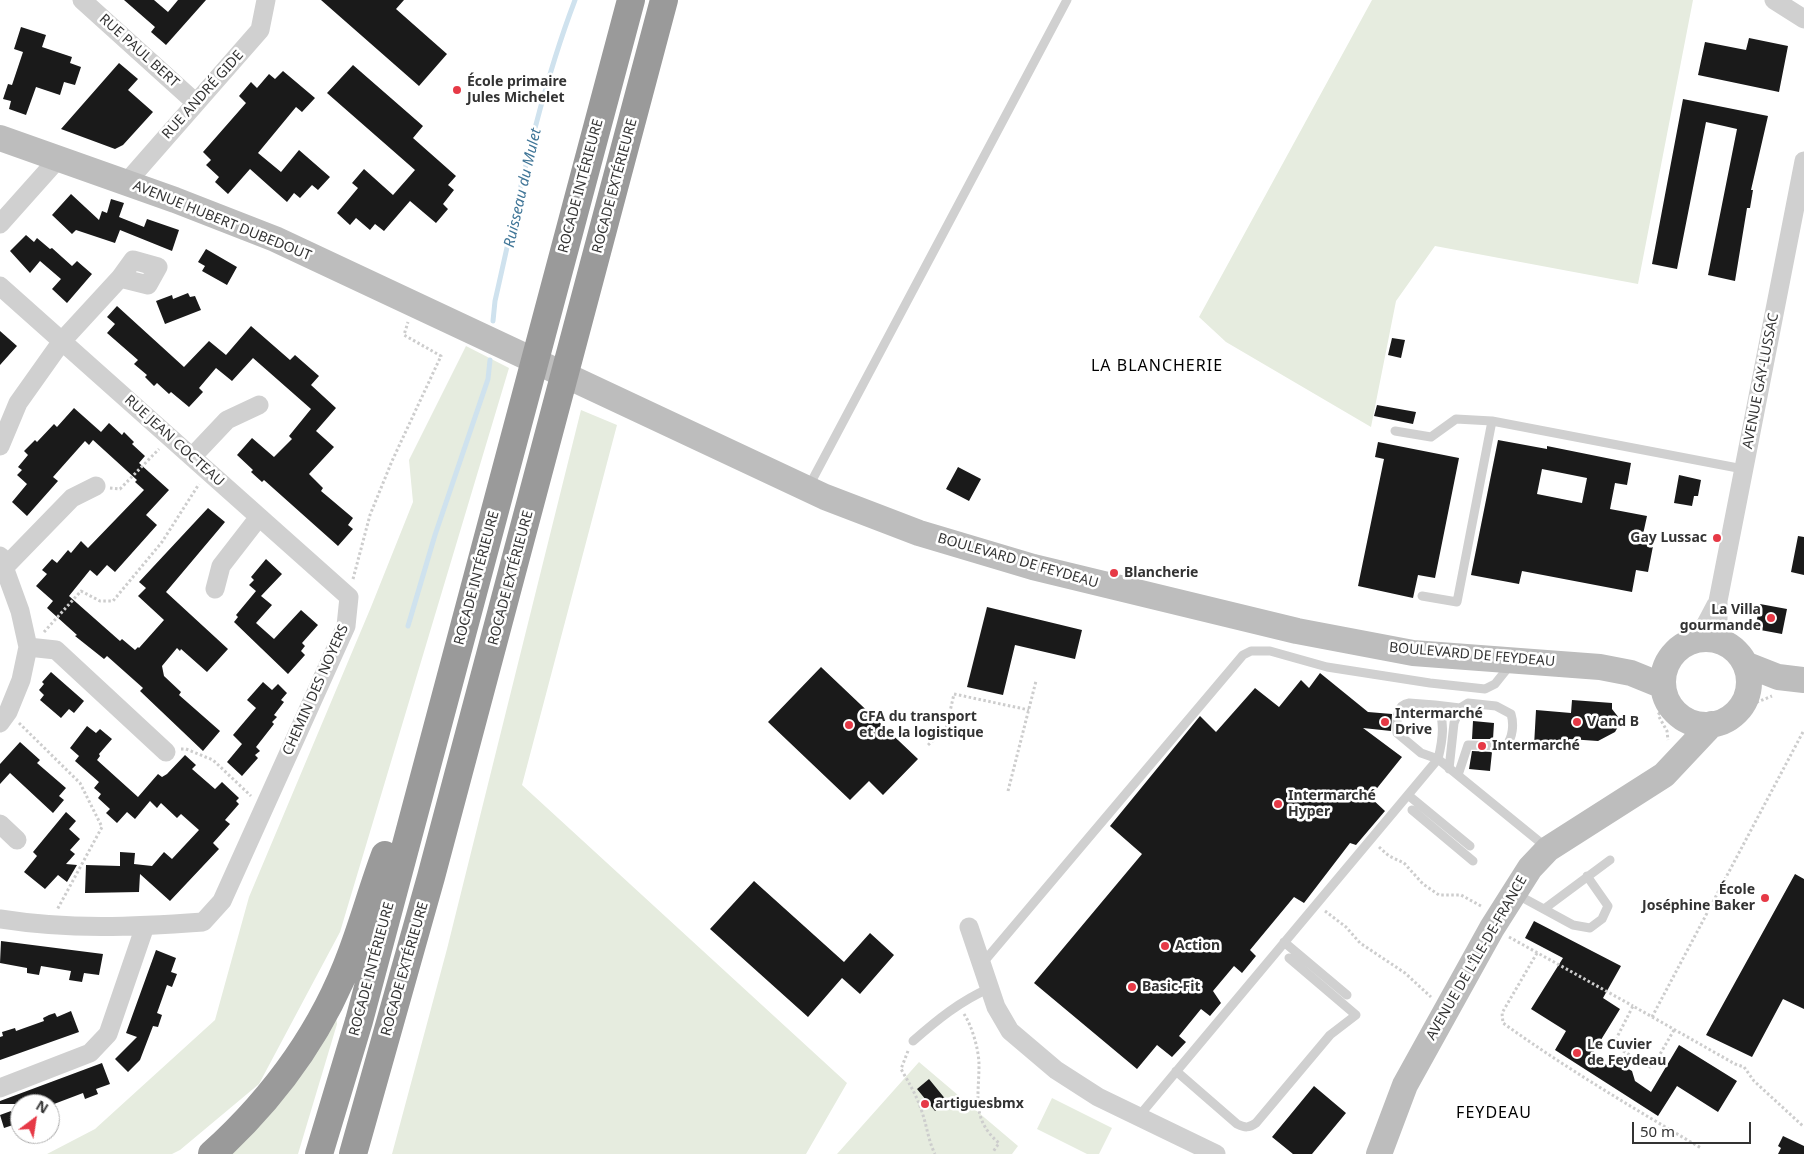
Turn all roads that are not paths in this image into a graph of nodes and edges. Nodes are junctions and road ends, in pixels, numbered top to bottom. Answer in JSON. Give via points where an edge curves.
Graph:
{"nodes":[{"id":1,"x":82,"y":0,"type":"edge"},
{"id":2,"x":266,"y":0,"type":"edge"},
{"id":3,"x":631,"y":0,"type":"edge"},
{"id":4,"x":664,"y":0,"type":"edge"},
{"id":5,"x":1067,"y":0,"type":"edge"},
{"id":6,"x":1774,"y":0,"type":"edge"},
{"id":7,"x":1804,"y":19,"type":"edge"},
{"id":8,"x":196,"y":103,"type":"junction"},
{"id":9,"x":0,"y":138,"type":"edge"},
{"id":10,"x":58,"y":158,"type":"junction"},
{"id":11,"x":1804,"y":161,"type":"edge"},
{"id":12,"x":126,"y":183,"type":"junction"},
{"id":13,"x":0,"y":224,"type":"edge"},
{"id":14,"x":120,"y":278,"type":"dead end"},
{"id":15,"x":0,"y":286,"type":"edge"},
{"id":16,"x":62,"y":342,"type":"junction"},
{"id":17,"x":607,"y":396,"type":"joint"},
{"id":18,"x":259,"y":405,"type":"dead end"},
{"id":19,"x":1492,"y":421,"type":"junction"},
{"id":20,"x":1395,"y":431,"type":"dead end"},
{"id":21,"x":0,"y":446,"type":"edge"},
{"id":22,"x":192,"y":457,"type":"junction"},
{"id":23,"x":1743,"y":469,"type":"junction"},
{"id":24,"x":96,"y":486,"type":"road end"},
{"id":25,"x":808,"y":489,"type":"junction"},
{"id":26,"x":259,"y":517,"type":"junction"},
{"id":27,"x":1,"y":566,"type":"edge"},
{"id":28,"x":215,"y":590,"type":"dead end"},
{"id":29,"x":1422,"y":596,"type":"dead end"},
{"id":30,"x":349,"y":597,"type":"joint"},
{"id":31,"x":1718,"y":601,"type":"junction"},
{"id":32,"x":1724,"y":643,"type":"junction"},
{"id":33,"x":28,"y":647,"type":"junction"},
{"id":34,"x":1682,"y":648,"type":"junction"},
{"id":35,"x":1514,"y":660,"type":"junction"},
{"id":36,"x":1745,"y":664,"type":"junction"},
{"id":37,"x":1600,"y":667,"type":"junction"},
{"id":38,"x":1778,"y":677,"type":"junction"},
{"id":39,"x":1804,"y":680,"type":"edge"},
{"id":40,"x":1745,"y":699,"type":"junction"},
{"id":41,"x":1670,"y":701,"type":"junction"},
{"id":42,"x":1435,"y":705,"type":"junction"},
{"id":43,"x":1460,"y":708,"type":"junction"},
{"id":44,"x":4,"y":717,"type":"edge"},
{"id":45,"x":439,"y":717,"type":"junction"},
{"id":46,"x":1712,"y":724,"type":"junction"},
{"id":47,"x":166,"y":752,"type":"road end"},
{"id":48,"x":1438,"y":760,"type":"junction"},
{"id":49,"x":1673,"y":767,"type":"junction"},
{"id":50,"x":1449,"y":768,"type":"junction"},
{"id":51,"x":1458,"y":776,"type":"junction"},
{"id":52,"x":1408,"y":795,"type":"junction"},
{"id":53,"x":1412,"y":810,"type":"dead end"},
{"id":54,"x":0,"y":824,"type":"edge"},
{"id":55,"x":17,"y":840,"type":"dead end"},
{"id":56,"x":1470,"y":846,"type":"dead end"},
{"id":57,"x":1548,"y":849,"type":"junction"},
{"id":58,"x":1473,"y":860,"type":"dead end"},
{"id":59,"x":1610,"y":860,"type":"dead end"},
{"id":60,"x":1587,"y":876,"type":"junction"},
{"id":61,"x":431,"y":877,"type":"junction"},
{"id":62,"x":1514,"y":893,"type":"junction"},
{"id":63,"x":1544,"y":908,"type":"junction"},
{"id":64,"x":0,"y":919,"type":"edge"},
{"id":65,"x":144,"y":926,"type":"junction"},
{"id":66,"x":969,"y":927,"type":"dead end"},
{"id":67,"x":1284,"y":942,"type":"junction"},
{"id":68,"x":1289,"y":958,"type":"dead end"},
{"id":69,"x":981,"y":965,"type":"junction"},
{"id":70,"x":990,"y":988,"type":"junction"},
{"id":71,"x":1347,"y":995,"type":"dead end"},
{"id":72,"x":913,"y":1041,"type":"road end"},
{"id":73,"x":1176,"y":1071,"type":"junction"},
{"id":74,"x":0,"y":1088,"type":"edge"},
{"id":75,"x":1139,"y":1116,"type":"junction"},
{"id":76,"x":212,"y":1154,"type":"edge"},
{"id":77,"x":319,"y":1154,"type":"edge"},
{"id":78,"x":353,"y":1154,"type":"edge"},
{"id":79,"x":373,"y":1154,"type":"edge"},
{"id":80,"x":1215,"y":1154,"type":"edge"},
{"id":81,"x":1379,"y":1154,"type":"edge"}],
"edges":[{"from":1,"to":8,"type":"street","name":"RUE PAUL BERT"},
{"from":2,"to":8,"type":"street","name":"RUE ANDRÉ GIDE","via":[[260,30]]},
{"from":3,"to":45,"type":"highway","name":"ROCADE INTÉRIEURE"},
{"from":4,"to":61,"type":"highway","name":"ROCADE EXTÉRIEURE"},
{"from":5,"to":25,"type":"lane"},
{"from":6,"to":7,"type":"street"},
{"from":8,"to":12,"type":"street","name":"RUE ANDRÉ GIDE"},
{"from":9,"to":10,"type":"main road","name":"AVENUE HUBERT DUBEDOUT"},
{"from":10,"to":12,"type":"main road","name":"AVENUE HUBERT DUBEDOUT"},
{"from":10,"to":13,"type":"street"},
{"from":11,"to":23,"type":"street","name":"AVENUE GAY-LUSSAC"},
{"from":12,"to":17,"type":"main road","name":"AVENUE HUBERT DUBEDOUT","via":[[274,239]]},
{"from":14,"to":16,"type":"street"},
{"from":15,"to":16,"type":"street","name":"RUE JEAN COCTEAU"},
{"from":16,"to":21,"type":"street","via":[[18,403]]},
{"from":16,"to":22,"type":"street","name":"RUE JEAN COCTEAU"},
{"from":17,"to":25,"type":"main road","name":"BOULEVARD DE FEYDEAU"},
{"from":18,"to":22,"type":"street","via":[[227,420]]},
{"from":19,"to":20,"type":"lane","via":[[1456,418],[1431,437]]},
{"from":19,"to":23,"type":"lane"},
{"from":19,"to":29,"type":"lane","via":[[1457,602]]},
{"from":22,"to":26,"type":"street","name":"RUE JEAN COCTEAU"},
{"from":23,"to":31,"type":"street","name":"AVENUE GAY-LUSSAC"},
{"from":24,"to":27,"type":"street","via":[[72,498]]},
{"from":25,"to":35,"type":"main road","name":"BOULEVARD DE FEYDEAU","via":[[919,532],[1033,567],[1149,597],[1296,631],[1413,653]]},
{"from":26,"to":28,"type":"street","via":[[221,566]]},
{"from":26,"to":30,"type":"street","name":"RUE JEAN COCTEAU"},
{"from":27,"to":33,"type":"street","via":[[20,611]]},
{"from":30,"to":65,"type":"street","name":"CHEMIN DES NOYERS","via":[[346,626],[222,901],[203,922]]},
{"from":31,"to":32,"type":"street","name":"AVENUE GAY-LUSSAC","via":[[1718,626]]},
{"from":31,"to":34,"type":"street","name":"AVENUE GAY-LUSSAC","via":[[1706,624]]},
{"from":32,"to":34,"type":"main road","via":[[1712,639]]},
{"from":32,"to":36,"type":"main road"},
{"from":33,"to":44,"type":"street","via":[[21,680]]},
{"from":33,"to":47,"type":"street","via":[[56,650]]},
{"from":34,"to":37,"type":"main road","name":"BOULEVARD DE FEYDEAU","via":[[1632,665]]},
{"from":34,"to":41,"type":"main road","via":[[1663,675]]},
{"from":35,"to":37,"type":"main road","name":"BOULEVARD DE FEYDEAU"},
{"from":35,"to":69,"type":"lane","via":[[1496,684],[1485,689],[1327,667],[1270,651],[1251,651],[1243,655]]},
{"from":36,"to":38,"type":"main road"},
{"from":36,"to":40,"type":"main road","via":[[1749,687]]},
{"from":37,"to":41,"type":"main road","name":"BOULEVARD DE FEYDEAU","via":[[1631,673]]},
{"from":38,"to":39,"type":"main road"},
{"from":38,"to":40,"type":"main road","via":[[1765,682]]},
{"from":40,"to":46,"type":"main road","via":[[1734,714]]},
{"from":41,"to":46,"type":"main road","via":[[1690,722]]},
{"from":41,"to":49,"type":"main road","via":[[1679,743]]},
{"from":42,"to":43,"type":"lane"},
{"from":42,"to":48,"type":"lane","via":[[1442,720]]},
{"from":42,"to":48,"type":"lane","via":[[1404,704],[1398,713],[1396,733],[1421,753]]},
{"from":43,"to":50,"type":"lane","via":[[1454,723]]},
{"from":43,"to":51,"type":"lane","via":[[1468,704],[1496,706],[1511,714],[1513,720],[1512,737],[1506,746],[1468,745]]},
{"from":45,"to":76,"type":"highway","via":[[336,990],[282,1080],[244,1125]]},
{"from":45,"to":77,"type":"highway","name":"ROCADE INTÉRIEURE","via":[[359,1021]]},
{"from":46,"to":49,"type":"main road","name":"AVENUE DE L'ÎLE-DE-FRANCE"},
{"from":48,"to":50,"type":"lane"},
{"from":48,"to":52,"type":"lane"},
{"from":49,"to":57,"type":"main road","name":"AVENUE DE L'ÎLE-DE-FRANCE"},
{"from":50,"to":51,"type":"lane"},
{"from":51,"to":57,"type":"lane"},
{"from":52,"to":56,"type":"lane"},
{"from":52,"to":67,"type":"lane"},
{"from":53,"to":58,"type":"lane"},
{"from":54,"to":55,"type":"street"},
{"from":57,"to":62,"type":"main road","name":"AVENUE DE L'ÎLE-DE-FRANCE","via":[[1530,868]]},
{"from":59,"to":60,"type":"lane"},
{"from":60,"to":63,"type":"lane"},
{"from":60,"to":63,"type":"lane","via":[[1608,906],[1602,919],[1590,928],[1573,925]]},
{"from":61,"to":78,"type":"highway","name":"ROCADE EXTÉRIEURE"},
{"from":61,"to":79,"type":"highway","via":[[404,1039]]},
{"from":62,"to":63,"type":"lane"},
{"from":62,"to":81,"type":"main road","name":"AVENUE DE L'ÎLE-DE-FRANCE","via":[[1405,1085]]},
{"from":64,"to":65,"type":"street","via":[[49,925]]},
{"from":65,"to":74,"type":"street","via":[[108,1034],[90,1054]]},
{"from":66,"to":69,"type":"street"},
{"from":67,"to":71,"type":"lane"},
{"from":67,"to":73,"type":"lane"},
{"from":68,"to":73,"type":"lane","via":[[1356,1015],[1330,1035],[1251,1127],[1237,1124]]},
{"from":69,"to":70,"type":"street"},
{"from":70,"to":72,"type":"lane","via":[[942,1015]]},
{"from":70,"to":75,"type":"street","via":[[996,1008],[1010,1031],[1056,1070],[1098,1097]]},
{"from":73,"to":75,"type":"lane"},
{"from":75,"to":80,"type":"street"}]}
